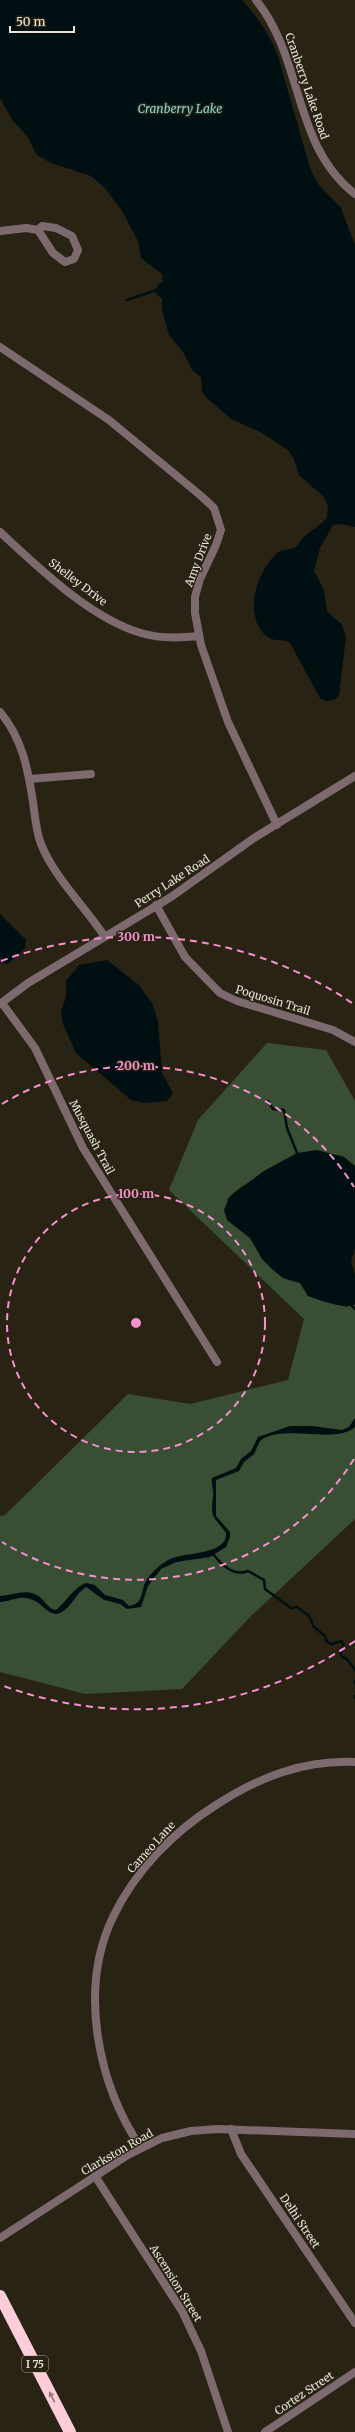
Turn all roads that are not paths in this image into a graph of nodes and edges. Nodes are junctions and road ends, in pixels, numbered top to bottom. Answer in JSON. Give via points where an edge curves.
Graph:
{"nodes":[{"id":1,"x":256,"y":0,"type":"edge"},
{"id":2,"x":355,"y":194,"type":"edge"},
{"id":3,"x":38,"y":230,"type":"junction"},
{"id":4,"x":0,"y":231,"type":"edge"},
{"id":5,"x":0,"y":347,"type":"edge"},
{"id":6,"x":0,"y":532,"type":"edge"},
{"id":7,"x":199,"y":636,"type":"junction"},
{"id":8,"x":0,"y":712,"type":"edge"},
{"id":9,"x":91,"y":774,"type":"dead end"},
{"id":10,"x":355,"y":776,"type":"edge"},
{"id":11,"x":30,"y":779,"type":"junction"},
{"id":12,"x":277,"y":825,"type":"junction"},
{"id":13,"x":156,"y":905,"type":"junction"},
{"id":14,"x":105,"y":937,"type":"junction"},
{"id":15,"x":1,"y":1003,"type":"edge"},
{"id":16,"x":355,"y":1042,"type":"edge"},
{"id":17,"x":217,"y":1362,"type":"dead end"},
{"id":18,"x":355,"y":1762,"type":"edge"},
{"id":19,"x":231,"y":2129,"type":"junction"},
{"id":20,"x":355,"y":2134,"type":"edge"},
{"id":21,"x":141,"y":2148,"type":"junction"},
{"id":22,"x":95,"y":2176,"type":"junction"},
{"id":23,"x":0,"y":2238,"type":"edge"},
{"id":24,"x":0,"y":2296,"type":"edge"},
{"id":25,"x":355,"y":2323,"type":"edge"},
{"id":26,"x":355,"y":2372,"type":"edge"},
{"id":27,"x":70,"y":2432,"type":"edge"},
{"id":28,"x":228,"y":2432,"type":"edge"},
{"id":29,"x":265,"y":2432,"type":"edge"}],
"edges":[{"from":1,"to":2,"type":"street","name":"Cranberry Lake Road","via":[[269,17],[281,42],[318,153],[337,178]]},
{"from":3,"to":3,"type":"street","via":[[42,226],[47,226],[64,231],[72,236],[78,254],[70,262],[59,259]]},
{"from":3,"to":4,"type":"street","via":[[26,228]]},
{"from":5,"to":7,"type":"street","name":"Amy Drive","via":[[109,420],[214,508],[221,530],[195,597]]},
{"from":6,"to":7,"type":"street","name":"Shelley Drive","via":[[52,578],[94,610],[127,628],[142,634],[168,638]]},
{"from":7,"to":12,"type":"street","name":"Amy Drive","via":[[228,722]]},
{"from":8,"to":11,"type":"street","via":[[22,749]]},
{"from":9,"to":11,"type":"street"},
{"from":10,"to":12,"type":"street","name":"Perry Lake Road"},
{"from":11,"to":14,"type":"street","via":[[36,825],[46,854]]},
{"from":12,"to":13,"type":"street","name":"Perry Lake Road"},
{"from":13,"to":14,"type":"street","name":"Perry Lake Road"},
{"from":13,"to":16,"type":"street","name":"Poquosin Trail","via":[[185,957],[220,993],[237,1001],[333,1030]]},
{"from":14,"to":15,"type":"street","name":"Perry Lake Road","via":[[28,983]]},
{"from":15,"to":17,"type":"street","name":"Musquash Trail","via":[[35,1048],[87,1155]]},
{"from":18,"to":21,"type":"street","name":"Cameo Lane","via":[[305,1766],[264,1777],[193,1819],[139,1874],[112,1918],[98,1966],[96,2022],[108,2081]]},
{"from":19,"to":20,"type":"street","name":"Clarkston Road"},
{"from":19,"to":21,"type":"street","name":"Clarkston Road","via":[[191,2131],[162,2138]]},
{"from":19,"to":25,"type":"street","name":"Delhi Street","via":[[241,2154]]},
{"from":21,"to":22,"type":"street","name":"Clarkston Road"},
{"from":22,"to":23,"type":"street","name":"Clarkston Road"},
{"from":22,"to":28,"type":"street","name":"Ascension Street","via":[[188,2322]]},
{"from":27,"to":24,"type":"highway","number":"I 75","one_way":true},
{"from":26,"to":29,"type":"street","name":"Cortez Street"}]}
